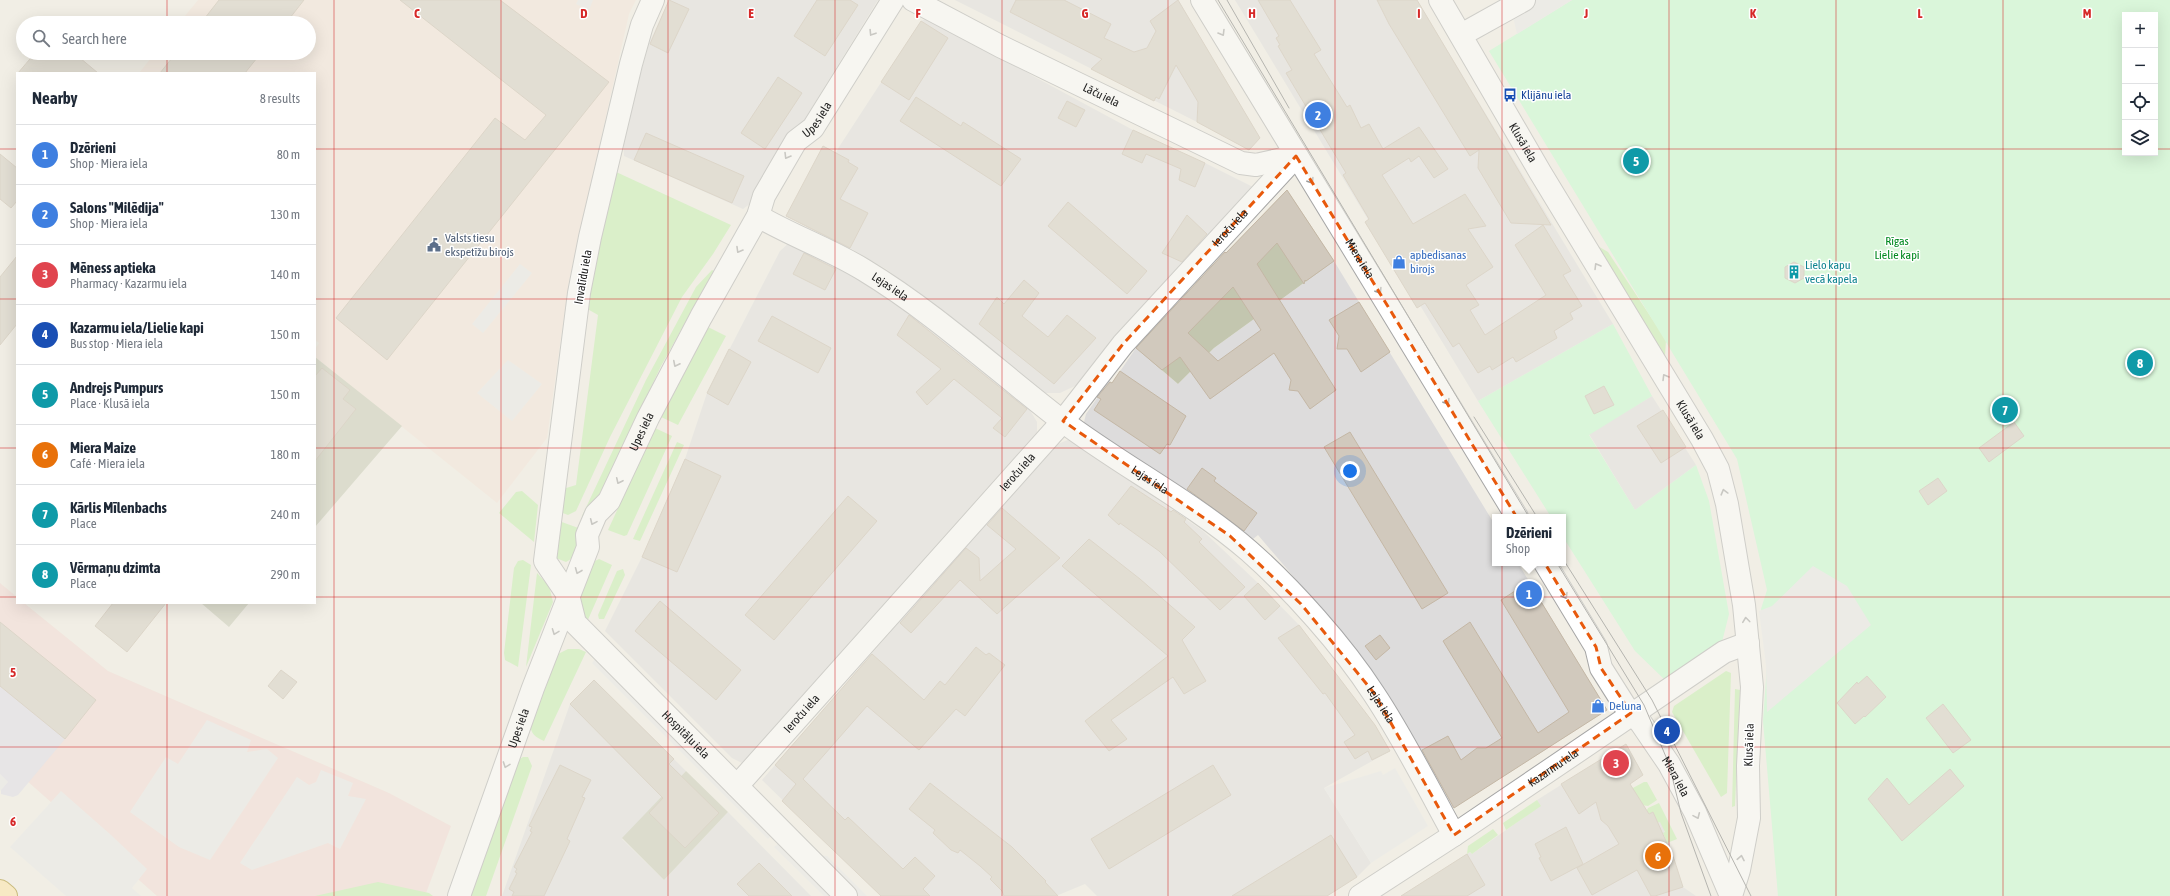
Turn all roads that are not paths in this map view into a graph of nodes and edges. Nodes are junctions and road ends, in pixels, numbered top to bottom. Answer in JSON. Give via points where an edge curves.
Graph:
{"nodes":[{"id":1,"x":653,"y":0,"type":"edge"},
{"id":2,"x":893,"y":0,"type":"edge"},
{"id":3,"x":914,"y":0,"type":"edge"},
{"id":4,"x":1202,"y":0,"type":"edge"},
{"id":5,"x":1440,"y":0,"type":"edge"},
{"id":6,"x":1524,"y":0,"type":"edge"},
{"id":7,"x":1461,"y":36,"type":"junction"},
{"id":8,"x":1296,"y":156,"type":"junction"},
{"id":9,"x":758,"y":216,"type":"junction"},
{"id":10,"x":1063,"y":422,"type":"junction"},
{"id":11,"x":1515,"y":514,"type":"edge"},
{"id":12,"x":544,"y":561,"type":"joint"},
{"id":13,"x":1547,"y":566,"type":"edge"},
{"id":14,"x":568,"y":595,"type":"junction"},
{"id":15,"x":1748,"y":643,"type":"junction"},
{"id":16,"x":1631,"y":713,"type":"junction"},
{"id":17,"x":737,"y":786,"type":"junction"},
{"id":18,"x":1454,"y":835,"type":"junction"},
{"id":19,"x":0,"y":891,"type":"edge"},
{"id":20,"x":6,"y":896,"type":"edge"},
{"id":21,"x":459,"y":896,"type":"edge"},
{"id":22,"x":846,"y":896,"type":"edge"},
{"id":23,"x":1360,"y":896,"type":"edge"},
{"id":24,"x":1731,"y":896,"type":"edge"}],
"edges":[{"from":1,"to":12,"type":"street","name":"Invalīdu iela","via":[[642,25],[631,64],[579,293]]},
{"from":2,"to":9,"type":"street","name":"Upes iela","one_way":true,"via":[[813,128],[796,141],[764,196]]},
{"from":3,"to":8,"type":"street","name":"Lāču iela","via":[[1000,46],[1241,163],[1256,165]]},
{"from":4,"to":8,"type":"street","name":"Miera iela","one_way":true},
{"from":5,"to":7,"type":"street","name":"Klusā iela"},
{"from":6,"to":7,"type":"street"},
{"from":15,"to":7,"type":"street","name":"Klusā iela","one_way":true,"via":[[1735,548],[1718,469]]},
{"from":8,"to":10,"type":"street","name":"Ieroču iela","via":[[1123,344]]},
{"from":8,"to":11,"type":"street","name":"Miera iela","one_way":true},
{"from":9,"to":10,"type":"street","name":"Lejas iela","via":[[863,269],[892,288]]},
{"from":9,"to":14,"type":"street","name":"Upes iela","one_way":true,"via":[[648,418],[609,501],[596,514],[587,535],[588,547]]},
{"from":10,"to":17,"type":"street","name":"Ieroču iela"},
{"from":10,"to":18,"type":"street","name":"Lejas iela","via":[[1230,536],[1250,552],[1301,604],[1343,652],[1374,693]]},
{"from":12,"to":14,"type":"street","name":"Hospitāļu iela"},
{"from":13,"to":16,"type":"street","name":"Miera iela","one_way":true,"via":[[1596,647],[1601,668]]},
{"from":14,"to":17,"type":"street","name":"Hospitāļu iela","via":[[575,623]]},
{"from":14,"to":21,"type":"street","name":"Upes iela","one_way":true},
{"from":15,"to":16,"type":"street","name":"Kazarmu iela","via":[[1724,652]]},
{"from":24,"to":15,"type":"street","name":"Klusā iela","one_way":true,"via":[[1749,818],[1748,766],[1752,687]]},
{"from":16,"to":18,"type":"street","name":"Kazarmu iela"},
{"from":16,"to":24,"type":"street","name":"Miera iela","one_way":true,"via":[[1641,723],[1669,764],[1695,812]]},
{"from":17,"to":22,"type":"street","name":"Hospitāļu iela"},
{"from":18,"to":23,"type":"street","name":"Kazarmu iela"},
{"from":19,"to":20,"type":"main road"}]}
